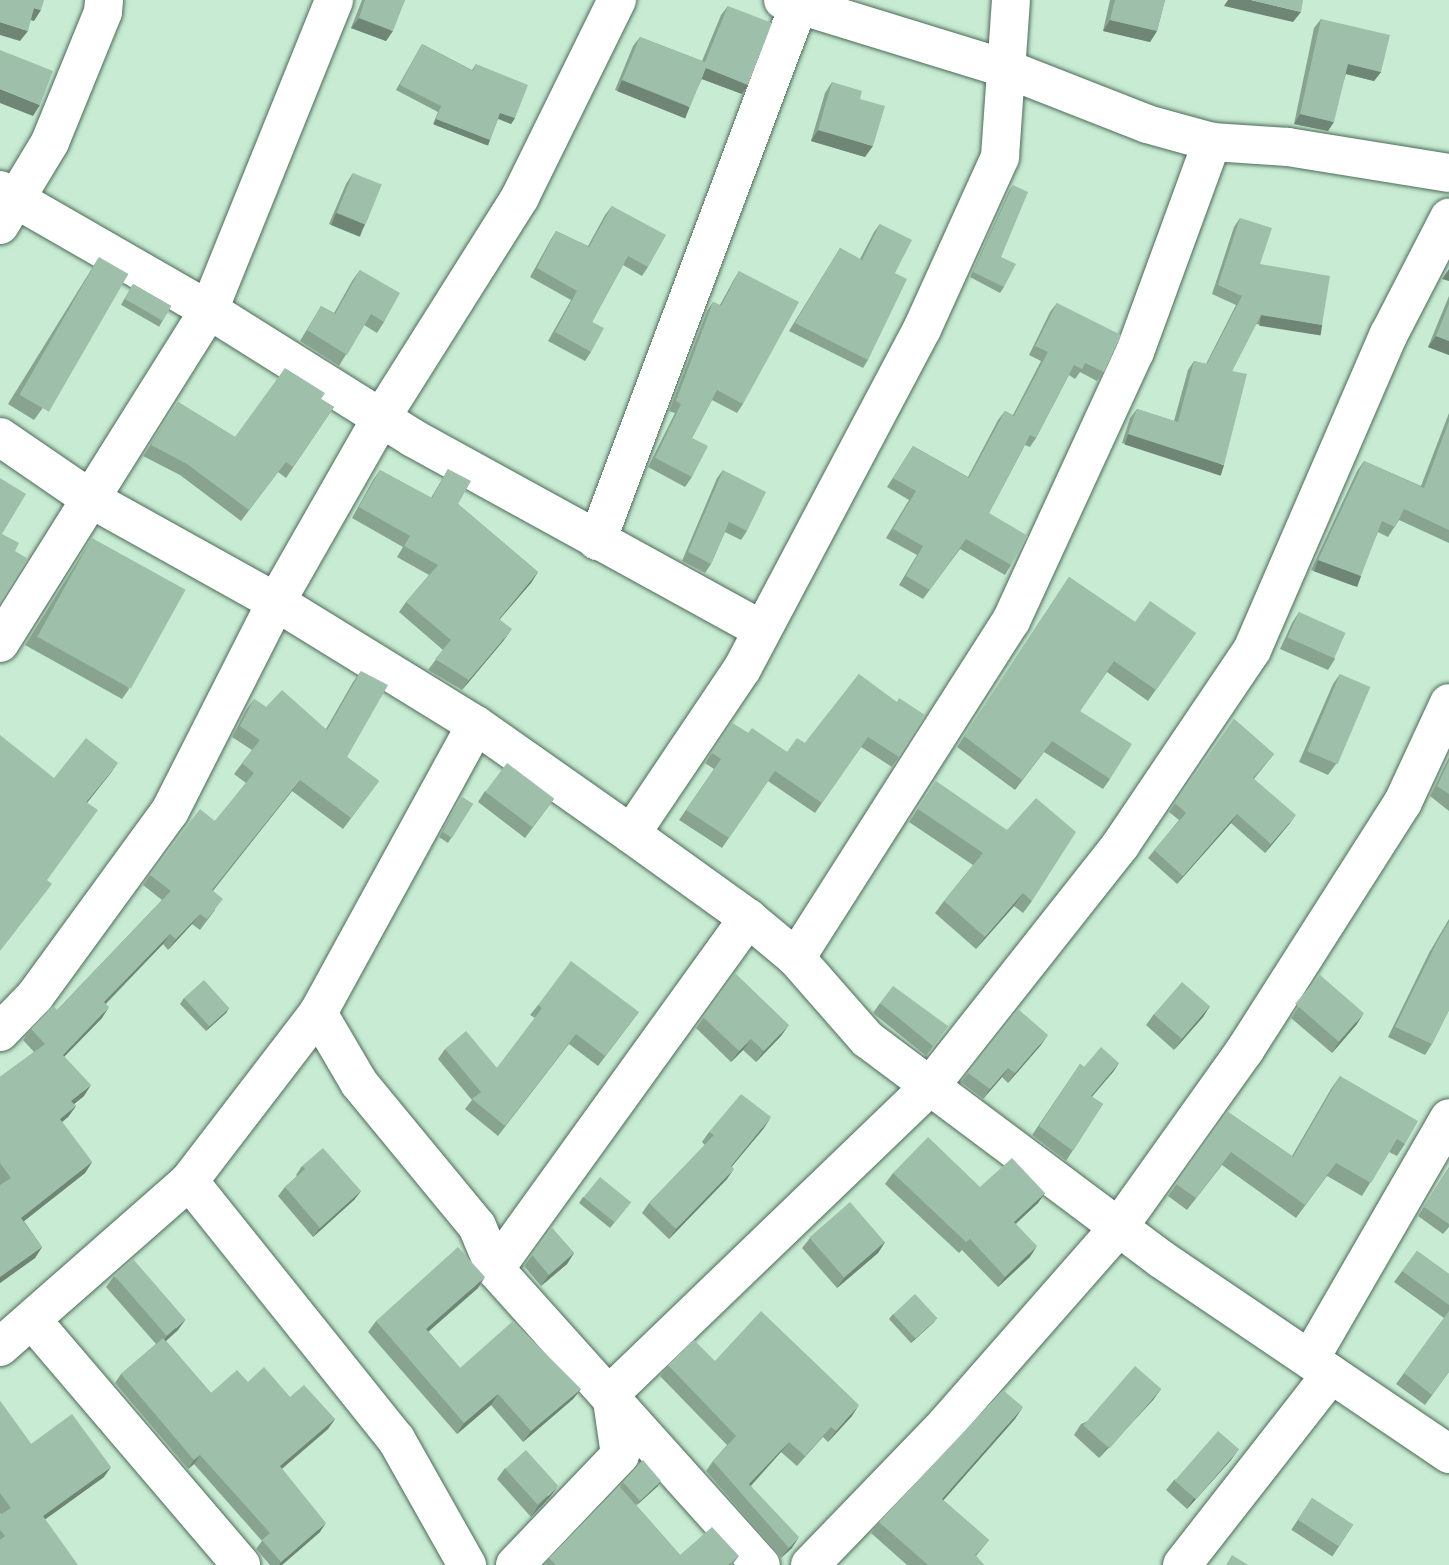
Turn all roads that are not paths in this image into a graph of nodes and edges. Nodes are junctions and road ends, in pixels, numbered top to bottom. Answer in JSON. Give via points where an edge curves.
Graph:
{"nodes":[{"id":1,"x":104,"y":0,"type":"edge"},
{"id":2,"x":334,"y":0,"type":"edge"},
{"id":3,"x":617,"y":0,"type":"edge"},
{"id":4,"x":1011,"y":0,"type":"edge"},
{"id":5,"x":791,"y":2,"type":"edge"},
{"id":6,"x":1007,"y":69,"type":"junction"},
{"id":7,"x":1212,"y":142,"type":"junction"},
{"id":8,"x":1449,"y":173,"type":"edge"},
{"id":9,"x":4,"y":204,"type":"edge"},
{"id":10,"x":1449,"y":218,"type":"edge"},
{"id":11,"x":209,"y":310,"type":"junction"},
{"id":12,"x":381,"y":418,"type":"junction"},
{"id":13,"x":0,"y":437,"type":"edge"},
{"id":14,"x":89,"y":498,"type":"junction"},
{"id":15,"x":597,"y":541,"type":"junction"},
{"id":16,"x":276,"y":602,"type":"junction"},
{"id":17,"x":761,"y":629,"type":"junction"},
{"id":18,"x":0,"y":643,"type":"edge"},
{"id":19,"x":1449,"y":703,"type":"edge"},
{"id":20,"x":475,"y":725,"type":"junction"},
{"id":21,"x":631,"y":834,"type":"junction"},
{"id":22,"x":748,"y":918,"type":"junction"},
{"id":23,"x":796,"y":958,"type":"junction"},
{"id":24,"x":318,"y":1013,"type":"junction"},
{"id":25,"x":0,"y":1032,"type":"edge"},
{"id":26,"x":931,"y":1085,"type":"junction"},
{"id":27,"x":1449,"y":1118,"type":"edge"},
{"id":28,"x":189,"y":1181,"type":"junction"},
{"id":29,"x":1118,"y":1228,"type":"junction"},
{"id":30,"x":495,"y":1269,"type":"junction"},
{"id":31,"x":32,"y":1320,"type":"junction"},
{"id":32,"x":0,"y":1347,"type":"edge"},
{"id":33,"x":1321,"y":1367,"type":"junction"},
{"id":34,"x":611,"y":1393,"type":"junction"},
{"id":35,"x":1449,"y":1454,"type":"edge"},
{"id":36,"x":241,"y":1565,"type":"edge"},
{"id":37,"x":467,"y":1565,"type":"edge"},
{"id":38,"x":515,"y":1565,"type":"edge"},
{"id":39,"x":761,"y":1565,"type":"edge"},
{"id":40,"x":810,"y":1565,"type":"edge"},
{"id":41,"x":1182,"y":1565,"type":"edge"}],
"edges":[{"from":1,"to":9,"type":"street","via":[[50,142]]},
{"from":2,"to":11,"type":"street"},
{"from":3,"to":12,"type":"street","via":[[520,197]]},
{"from":4,"to":6,"type":"street"},
{"from":5,"to":6,"type":"street"},
{"from":5,"to":15,"type":"street"},
{"from":6,"to":7,"type":"street","via":[[1147,124]]},
{"from":6,"to":17,"type":"street","via":[[1000,157],[922,329]]},
{"from":7,"to":8,"type":"street","via":[[1288,147]]},
{"from":7,"to":23,"type":"street","via":[[1135,352],[1011,621]]},
{"from":9,"to":11,"type":"street"},
{"from":10,"to":26,"type":"street","via":[[1390,334],[1252,650],[1121,844]]},
{"from":11,"to":12,"type":"street"},
{"from":11,"to":14,"type":"street"},
{"from":12,"to":15,"type":"street"},
{"from":12,"to":16,"type":"street"},
{"from":13,"to":14,"type":"street"},
{"from":14,"to":16,"type":"street"},
{"from":14,"to":18,"type":"street"},
{"from":15,"to":17,"type":"street"},
{"from":16,"to":20,"type":"street"},
{"from":16,"to":25,"type":"street","via":[[170,811],[35,996]]},
{"from":17,"to":21,"type":"street","via":[[742,669]]},
{"from":19,"to":29,"type":"street","via":[[1395,814],[1245,1050]]},
{"from":20,"to":21,"type":"street"},
{"from":20,"to":24,"type":"street"},
{"from":21,"to":22,"type":"street"},
{"from":22,"to":23,"type":"street"},
{"from":22,"to":30,"type":"street"},
{"from":23,"to":26,"type":"street","via":[[867,1039]]},
{"from":24,"to":28,"type":"street"},
{"from":24,"to":30,"type":"street","via":[[359,1083],[477,1226]]},
{"from":26,"to":29,"type":"street"},
{"from":26,"to":34,"type":"street"},
{"from":27,"to":33,"type":"street"},
{"from":28,"to":31,"type":"street"},
{"from":28,"to":37,"type":"street","via":[[396,1439]]},
{"from":29,"to":33,"type":"street"},
{"from":29,"to":40,"type":"street","via":[[946,1424]]},
{"from":30,"to":34,"type":"street"},
{"from":31,"to":32,"type":"street"},
{"from":31,"to":36,"type":"street"},
{"from":33,"to":35,"type":"street"},
{"from":33,"to":41,"type":"street"},
{"from":34,"to":38,"type":"street","via":[[620,1455]]},
{"from":34,"to":39,"type":"street"}]}
